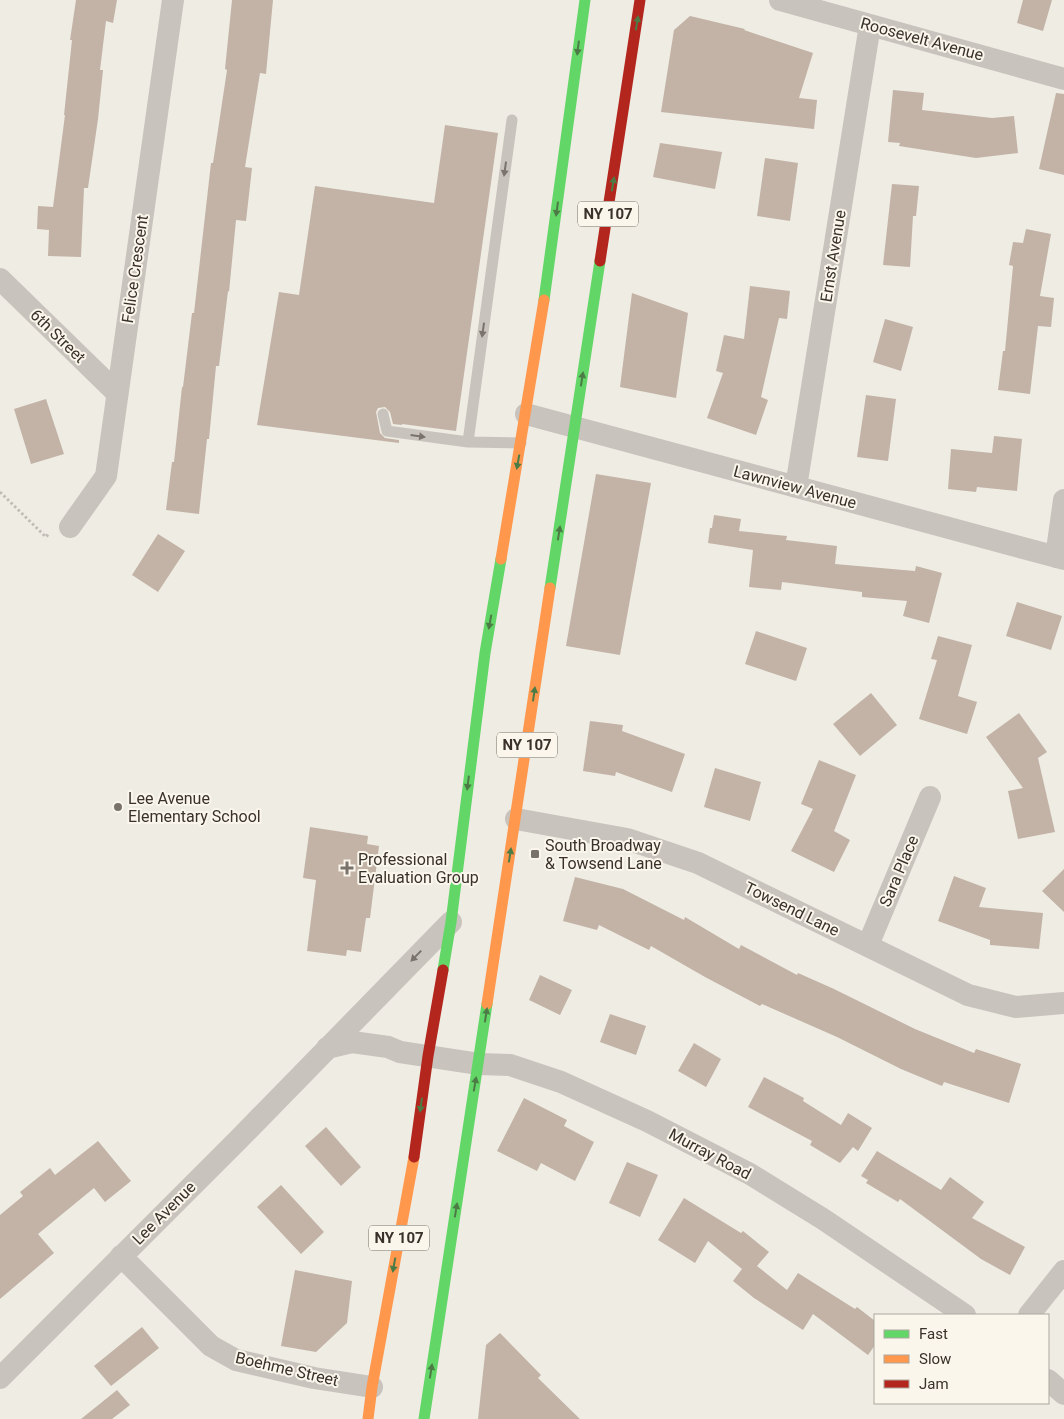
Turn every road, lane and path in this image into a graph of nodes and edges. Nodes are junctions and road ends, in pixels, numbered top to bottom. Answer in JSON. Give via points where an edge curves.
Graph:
{"nodes":[{"id":1,"x":174,"y":0,"type":"edge"},
{"id":2,"x":585,"y":0,"type":"edge"},
{"id":3,"x":640,"y":0,"type":"edge"},
{"id":4,"x":780,"y":0,"type":"edge"},
{"id":5,"x":870,"y":25,"type":"junction"},
{"id":6,"x":1064,"y":78,"type":"edge"},
{"id":7,"x":512,"y":120,"type":"dead end"},
{"id":8,"x":0,"y":279,"type":"edge"},
{"id":9,"x":117,"y":394,"type":"junction"},
{"id":10,"x":383,"y":414,"type":"dead end"},
{"id":11,"x":526,"y":414,"type":"junction"},
{"id":12,"x":575,"y":427,"type":"junction"},
{"id":13,"x":468,"y":442,"type":"junction"},
{"id":14,"x":521,"y":443,"type":"junction"},
{"id":15,"x":796,"y":487,"type":"junction"},
{"id":16,"x":0,"y":492,"type":"edge"},
{"id":17,"x":1064,"y":500,"type":"edge"},
{"id":18,"x":61,"y":529,"type":"joint"},
{"id":19,"x":1060,"y":558,"type":"edge"},
{"id":20,"x":930,"y":797,"type":"dead end"},
{"id":21,"x":516,"y":819,"type":"junction"},
{"id":22,"x":451,"y":922,"type":"junction"},
{"id":23,"x":868,"y":945,"type":"junction"},
{"id":24,"x":1064,"y":1003,"type":"edge"},
{"id":25,"x":327,"y":1048,"type":"junction"},
{"id":26,"x":428,"y":1056,"type":"junction"},
{"id":27,"x":479,"y":1064,"type":"junction"},
{"id":28,"x":121,"y":1256,"type":"junction"},
{"id":29,"x":1064,"y":1271,"type":"edge"},
{"id":30,"x":964,"y":1314,"type":"edge"},
{"id":31,"x":1030,"y":1314,"type":"edge"},
{"id":32,"x":0,"y":1378,"type":"edge"},
{"id":33,"x":1049,"y":1381,"type":"edge"},
{"id":34,"x":372,"y":1387,"type":"junction"},
{"id":35,"x":1064,"y":1394,"type":"edge"},
{"id":36,"x":368,"y":1419,"type":"edge"},
{"id":37,"x":424,"y":1419,"type":"edge"}],
"edges":[{"from":1,"to":9,"type":"street","name":"Felice Crescent"},
{"from":2,"to":11,"type":"main road","number":"NY 107","one_way":true},
{"from":12,"to":3,"type":"main road","number":"NY 107","one_way":true},
{"from":4,"to":5,"type":"street","name":"Roosevelt Avenue"},
{"from":5,"to":6,"type":"street","name":"Roosevelt Avenue"},
{"from":5,"to":15,"type":"street","name":"Ernst Avenue"},
{"from":7,"to":13,"type":"lane","one_way":true},
{"from":8,"to":9,"type":"street","name":"6th Street"},
{"from":9,"to":18,"type":"street","name":"Felice Crescent","via":[[106,476]]},
{"from":10,"to":13,"type":"lane","one_way":true,"via":[[387,431]]},
{"from":11,"to":12,"type":"street","name":"Lawnview Avenue"},
{"from":11,"to":14,"type":"main road","number":"NY 107"},
{"from":12,"to":15,"type":"street","name":"Lawnview Avenue"},
{"from":21,"to":12,"type":"main road","number":"NY 107","one_way":true},
{"from":13,"to":14,"type":"lane"},
{"from":14,"to":22,"type":"main road","number":"NY 107","one_way":true,"via":[[485,653]]},
{"from":15,"to":19,"type":"street","name":"Lawnview Avenue"},
{"from":16,"to":18,"type":"path","via":[[46,537]]},
{"from":17,"to":19,"type":"street"},
{"from":20,"to":23,"type":"street","name":"Sara Place"},
{"from":21,"to":23,"type":"street","name":"Towsend Lane","via":[[627,839],[676,855]]},
{"from":27,"to":21,"type":"main road","number":"NY 107","one_way":true},
{"from":22,"to":25,"type":"street","name":"Lee Avenue","one_way":true},
{"from":22,"to":26,"type":"main road","number":"NY 107"},
{"from":23,"to":24,"type":"street","name":"Towsend Lane","via":[[968,995],[1016,1007]]},
{"from":25,"to":26,"type":"street","via":[[352,1042]]},
{"from":25,"to":28,"type":"street","name":"Lee Avenue"},
{"from":26,"to":27,"type":"street","name":"Murray Road"},
{"from":26,"to":34,"type":"main road","number":"NY 107","one_way":true,"via":[[414,1157]]},
{"from":27,"to":30,"type":"street","name":"Murray Road","via":[[510,1065],[561,1082],[750,1174],[824,1219]]},
{"from":37,"to":27,"type":"main road","number":"NY 107","one_way":true},
{"from":28,"to":32,"type":"street","name":"Lee Avenue"},
{"from":28,"to":34,"type":"street","name":"Boehme Street","via":[[211,1346],[236,1360]]},
{"from":29,"to":31,"type":"street"},
{"from":33,"to":35,"type":"street"},
{"from":34,"to":36,"type":"main road","number":"NY 107"}]}
